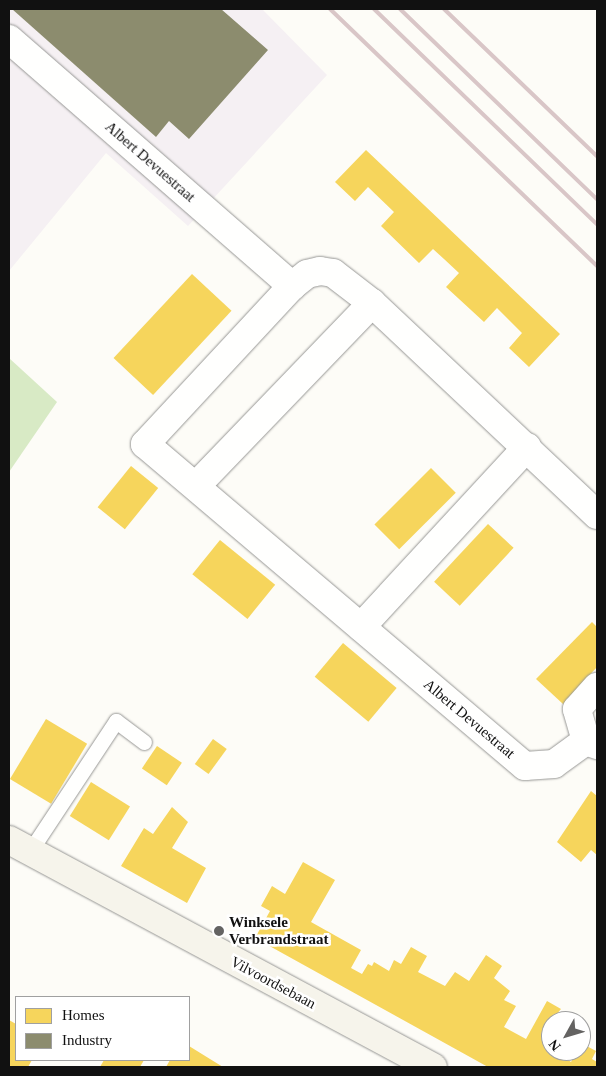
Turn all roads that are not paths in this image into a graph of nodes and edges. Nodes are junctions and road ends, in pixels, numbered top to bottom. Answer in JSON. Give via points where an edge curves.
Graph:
{"nodes":[{"id":1,"x":9,"y":39,"type":"edge"},
{"id":2,"x":292,"y":286,"type":"junction"},
{"id":3,"x":372,"y":303,"type":"junction"},
{"id":4,"x":527,"y":447,"type":"junction"},
{"id":5,"x":196,"y":486,"type":"junction"},
{"id":6,"x":597,"y":515,"type":"edge"},
{"id":7,"x":361,"y":627,"type":"junction"},
{"id":8,"x":597,"y":686,"type":"edge"},
{"id":9,"x":144,"y":742,"type":"dead end"},
{"id":10,"x":592,"y":743,"type":"edge"},
{"id":11,"x":19,"y":846,"type":"edge"},
{"id":12,"x":432,"y":1067,"type":"edge"}],
"edges":[{"from":1,"to":2,"type":"street","name":"Albert Devuestraat"},
{"from":2,"to":3,"type":"street","name":"Albert Devuestraat","via":[[307,274],[333,273]]},
{"from":2,"to":5,"type":"street","name":"Albert Devuestraat","via":[[145,444]]},
{"from":3,"to":4,"type":"street","name":"Albert Devuestraat"},
{"from":3,"to":5,"type":"street"},
{"from":4,"to":6,"type":"street","name":"Albert Devuestraat"},
{"from":4,"to":7,"type":"street"},
{"from":5,"to":7,"type":"street","name":"Albert Devuestraat"},
{"from":7,"to":10,"type":"street","name":"Albert Devuestraat","via":[[526,766],[554,764]]},
{"from":8,"to":10,"type":"street","name":"Albert Devuestraat","via":[[577,709]]},
{"from":9,"to":11,"type":"lane","via":[[116,721]]},
{"from":11,"to":12,"type":"street","name":"Vilvoordsebaan"}]}
